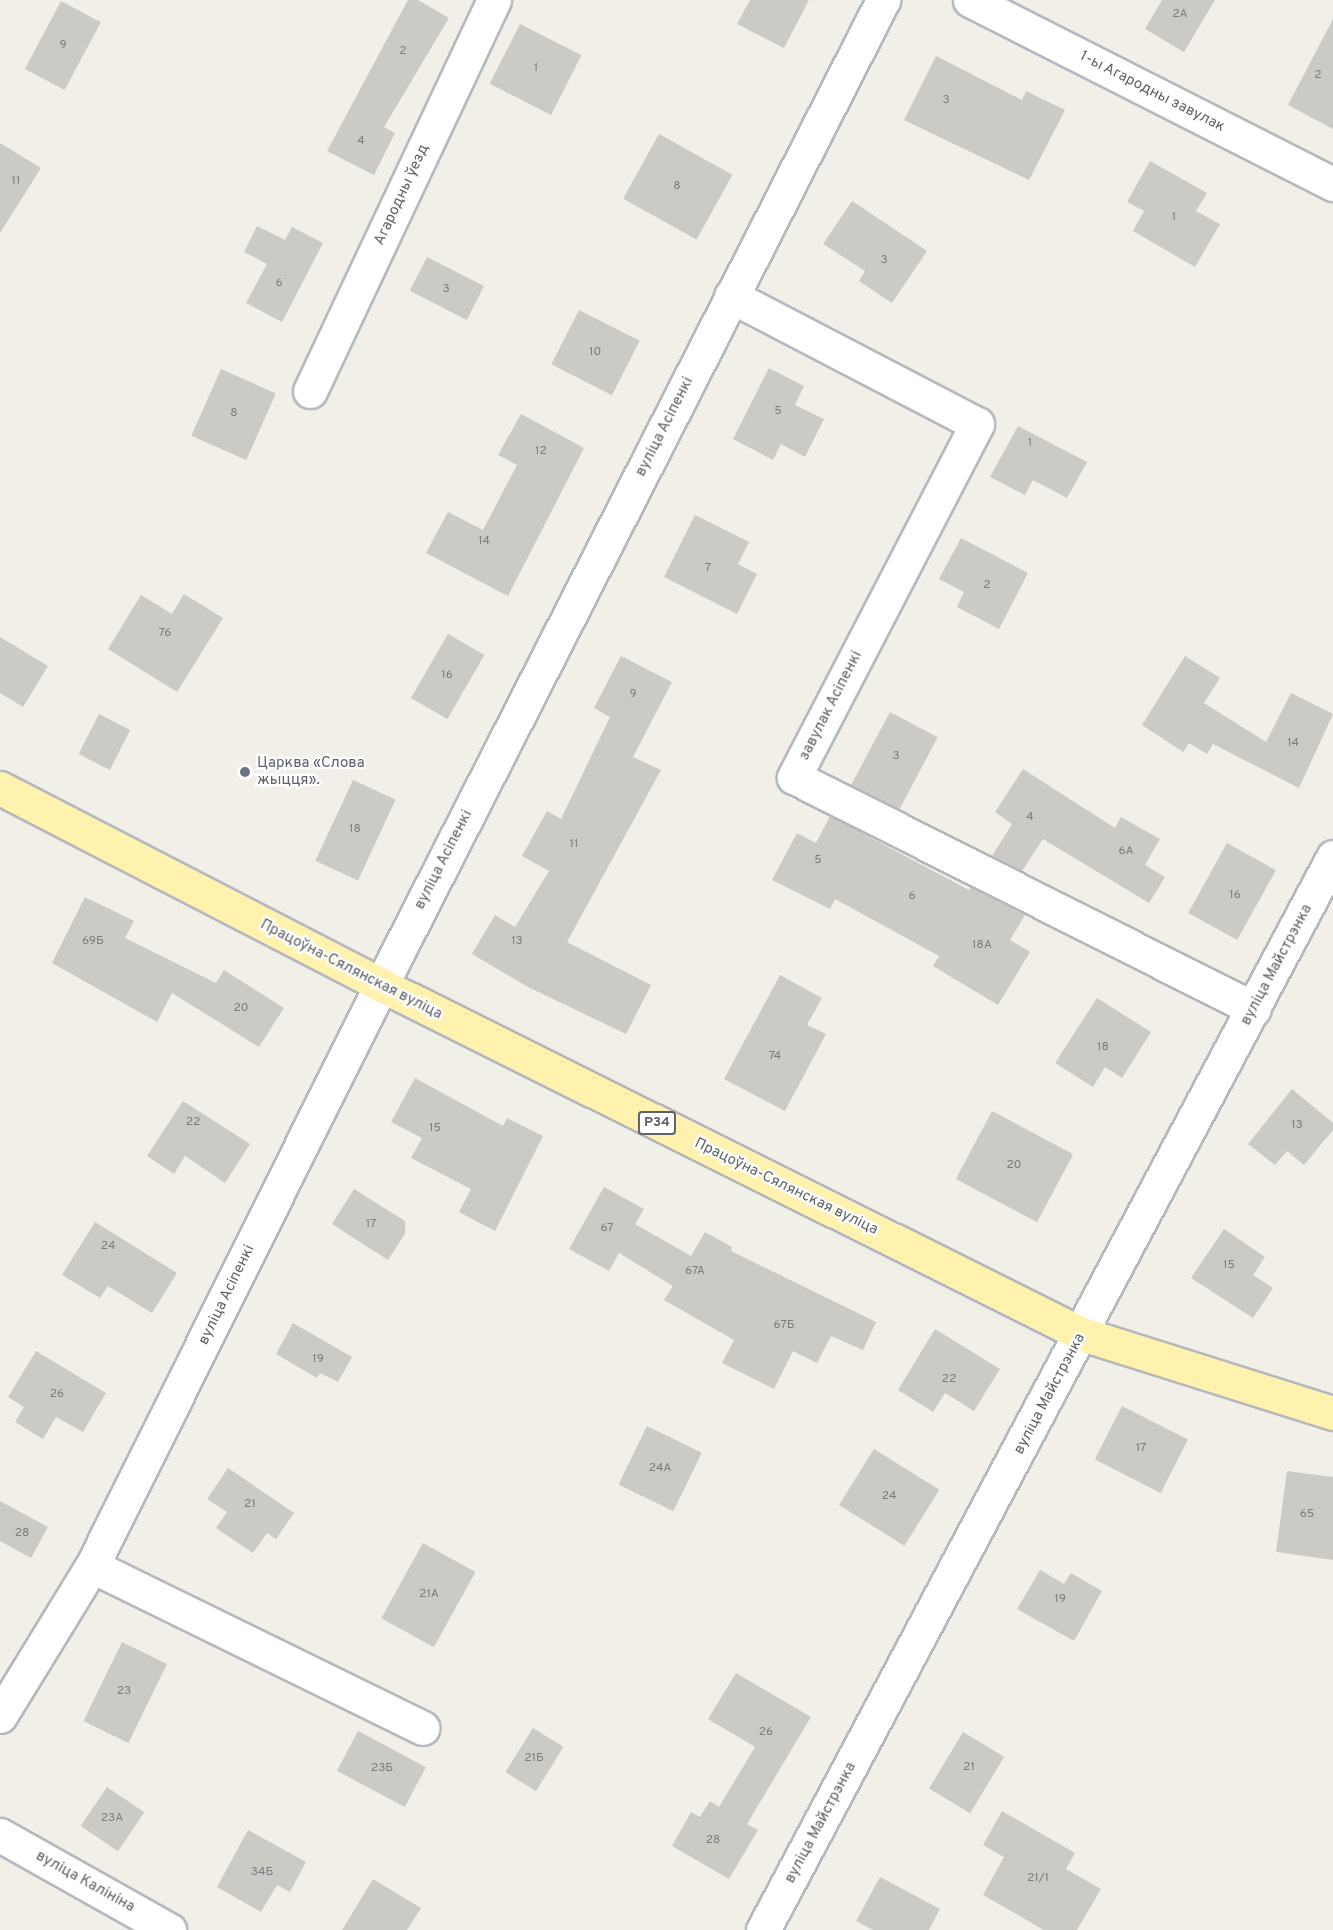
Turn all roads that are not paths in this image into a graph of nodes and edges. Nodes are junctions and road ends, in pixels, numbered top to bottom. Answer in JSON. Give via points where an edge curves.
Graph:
{"nodes":[{"id":1,"x":494,"y":0,"type":"edge"},
{"id":2,"x":883,"y":0,"type":"edge"},
{"id":3,"x":970,"y":0,"type":"edge"},
{"id":4,"x":1333,"y":184,"type":"edge"},
{"id":5,"x":731,"y":296,"type":"junction"},
{"id":6,"x":310,"y":391,"type":"dead end"},
{"id":7,"x":0,"y":788,"type":"edge"},
{"id":8,"x":1333,"y":857,"type":"edge"},
{"id":9,"x":381,"y":985,"type":"junction"},
{"id":10,"x":1254,"y":1009,"type":"junction"},
{"id":11,"x":1082,"y":1334,"type":"junction"},
{"id":12,"x":1333,"y":1413,"type":"edge"},
{"id":13,"x":92,"y":1566,"type":"junction"},
{"id":14,"x":0,"y":1716,"type":"edge"},
{"id":15,"x":422,"y":1728,"type":"dead end"},
{"id":16,"x":0,"y":1835,"type":"edge"},
{"id":17,"x":169,"y":1930,"type":"edge"},
{"id":18,"x":763,"y":1930,"type":"edge"}],
"edges":[{"from":1,"to":6,"type":"street","name":"Агародны ўезд"},
{"from":2,"to":5,"type":"street","name":"вуліца Асіпенкі"},
{"from":3,"to":4,"type":"street","name":"1-ы Агародны завулак"},
{"from":5,"to":9,"type":"street","name":"вуліца Асіпенкі"},
{"from":5,"to":10,"type":"street","name":"завулак Асіпенкі","via":[[977,424],[794,777]]},
{"from":7,"to":9,"type":"main road","name":"Працоўна-Сялянская вуліца","number":"Р34"},
{"from":8,"to":10,"type":"street","name":"вуліца Майстрэнка"},
{"from":9,"to":11,"type":"main road","name":"Працоўна-Сялянская вуліца","number":"Р34"},
{"from":9,"to":13,"type":"street","name":"вуліца Асіпенкі"},
{"from":10,"to":11,"type":"street","name":"вуліца Майстрэнка"},
{"from":11,"to":12,"type":"main road","name":"Працоўна-Сялянская вуліца","number":"Р34"},
{"from":11,"to":18,"type":"street","name":"вуліца Майстрэнка"},
{"from":13,"to":14,"type":"street","name":"вуліца Асіпенкі"},
{"from":13,"to":15,"type":"street"},
{"from":16,"to":17,"type":"street","name":"вуліца Калініна"}]}
